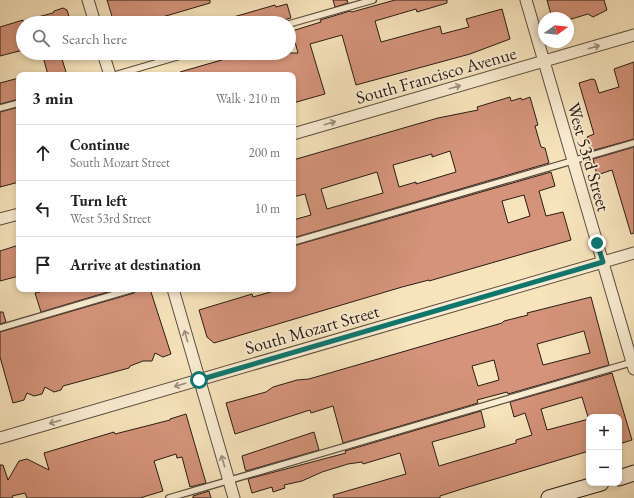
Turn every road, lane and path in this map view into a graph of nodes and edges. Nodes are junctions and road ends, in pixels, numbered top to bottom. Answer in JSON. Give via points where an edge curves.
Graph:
{"nodes":[{"id":1,"x":88,"y":0,"type":"edge"},
{"id":2,"x":373,"y":0,"type":"edge"},
{"id":3,"x":526,"y":0,"type":"edge"},
{"id":4,"x":92,"y":16,"type":"edge"},
{"id":5,"x":296,"y":22,"type":"edge"},
{"id":6,"x":634,"y":35,"type":"edge"},
{"id":7,"x":105,"y":60,"type":"edge"},
{"id":8,"x":166,"y":60,"type":"edge"},
{"id":9,"x":543,"y":61,"type":"junction"},
{"id":10,"x":109,"y":72,"type":"edge"},
{"id":11,"x":125,"y":72,"type":"edge"},
{"id":12,"x":16,"y":104,"type":"edge"},
{"id":13,"x":0,"y":108,"type":"edge"},
{"id":14,"x":296,"y":133,"type":"edge"},
{"id":15,"x":634,"y":143,"type":"edge"},
{"id":16,"x":573,"y":161,"type":"junction"},
{"id":17,"x":16,"y":215,"type":"edge"},
{"id":18,"x":0,"y":220,"type":"edge"},
{"id":19,"x":296,"y":241,"type":"edge"},
{"id":20,"x":634,"y":253,"type":"edge"},
{"id":21,"x":603,"y":262,"type":"junction"},
{"id":22,"x":123,"y":292,"type":"edge"},
{"id":23,"x":174,"y":292,"type":"edge"},
{"id":24,"x":0,"y":328,"type":"edge"},
{"id":25,"x":633,"y":364,"type":"edge"},
{"id":26,"x":199,"y":380,"type":"junction"},
{"id":27,"x":0,"y":438,"type":"edge"},
{"id":28,"x":634,"y":473,"type":"edge"},
{"id":29,"x":622,"y":477,"type":"edge"},
{"id":30,"x":229,"y":480,"type":"junction"},
{"id":31,"x":591,"y":486,"type":"edge"},
{"id":32,"x":169,"y":498,"type":"edge"},
{"id":33,"x":234,"y":498,"type":"edge"},
{"id":34,"x":549,"y":498,"type":"edge"}],
"edges":[{"from":1,"to":4,"type":"street"},
{"from":2,"to":5,"type":"lane"},
{"from":3,"to":9,"type":"street","name":"West 53rd Street"},
{"from":9,"to":6,"type":"street","name":"South Francisco Avenue","one_way":true},
{"from":7,"to":10,"type":"street"},
{"from":8,"to":11,"type":"lane"},
{"from":14,"to":9,"type":"street","name":"South Francisco Avenue","one_way":true},
{"from":9,"to":16,"type":"street","name":"West 53rd Street"},
{"from":12,"to":13,"type":"lane"},
{"from":15,"to":16,"type":"lane"},
{"from":16,"to":19,"type":"lane"},
{"from":16,"to":21,"type":"street","name":"West 53rd Street"},
{"from":17,"to":18,"type":"street"},
{"from":20,"to":21,"type":"street","name":"South Mozart Street"},
{"from":21,"to":25,"type":"street","name":"West 53rd Street"},
{"from":21,"to":26,"type":"street","name":"South Mozart Street"},
{"from":22,"to":24,"type":"lane"},
{"from":26,"to":23,"type":"street","one_way":true},
{"from":25,"to":30,"type":"lane"},
{"from":26,"to":27,"type":"street","name":"South Mozart Street","one_way":true},
{"from":30,"to":26,"type":"street","one_way":true},
{"from":28,"to":29,"type":"street"},
{"from":30,"to":32,"type":"lane"},
{"from":30,"to":33,"type":"street"},
{"from":31,"to":34,"type":"street"}]}
